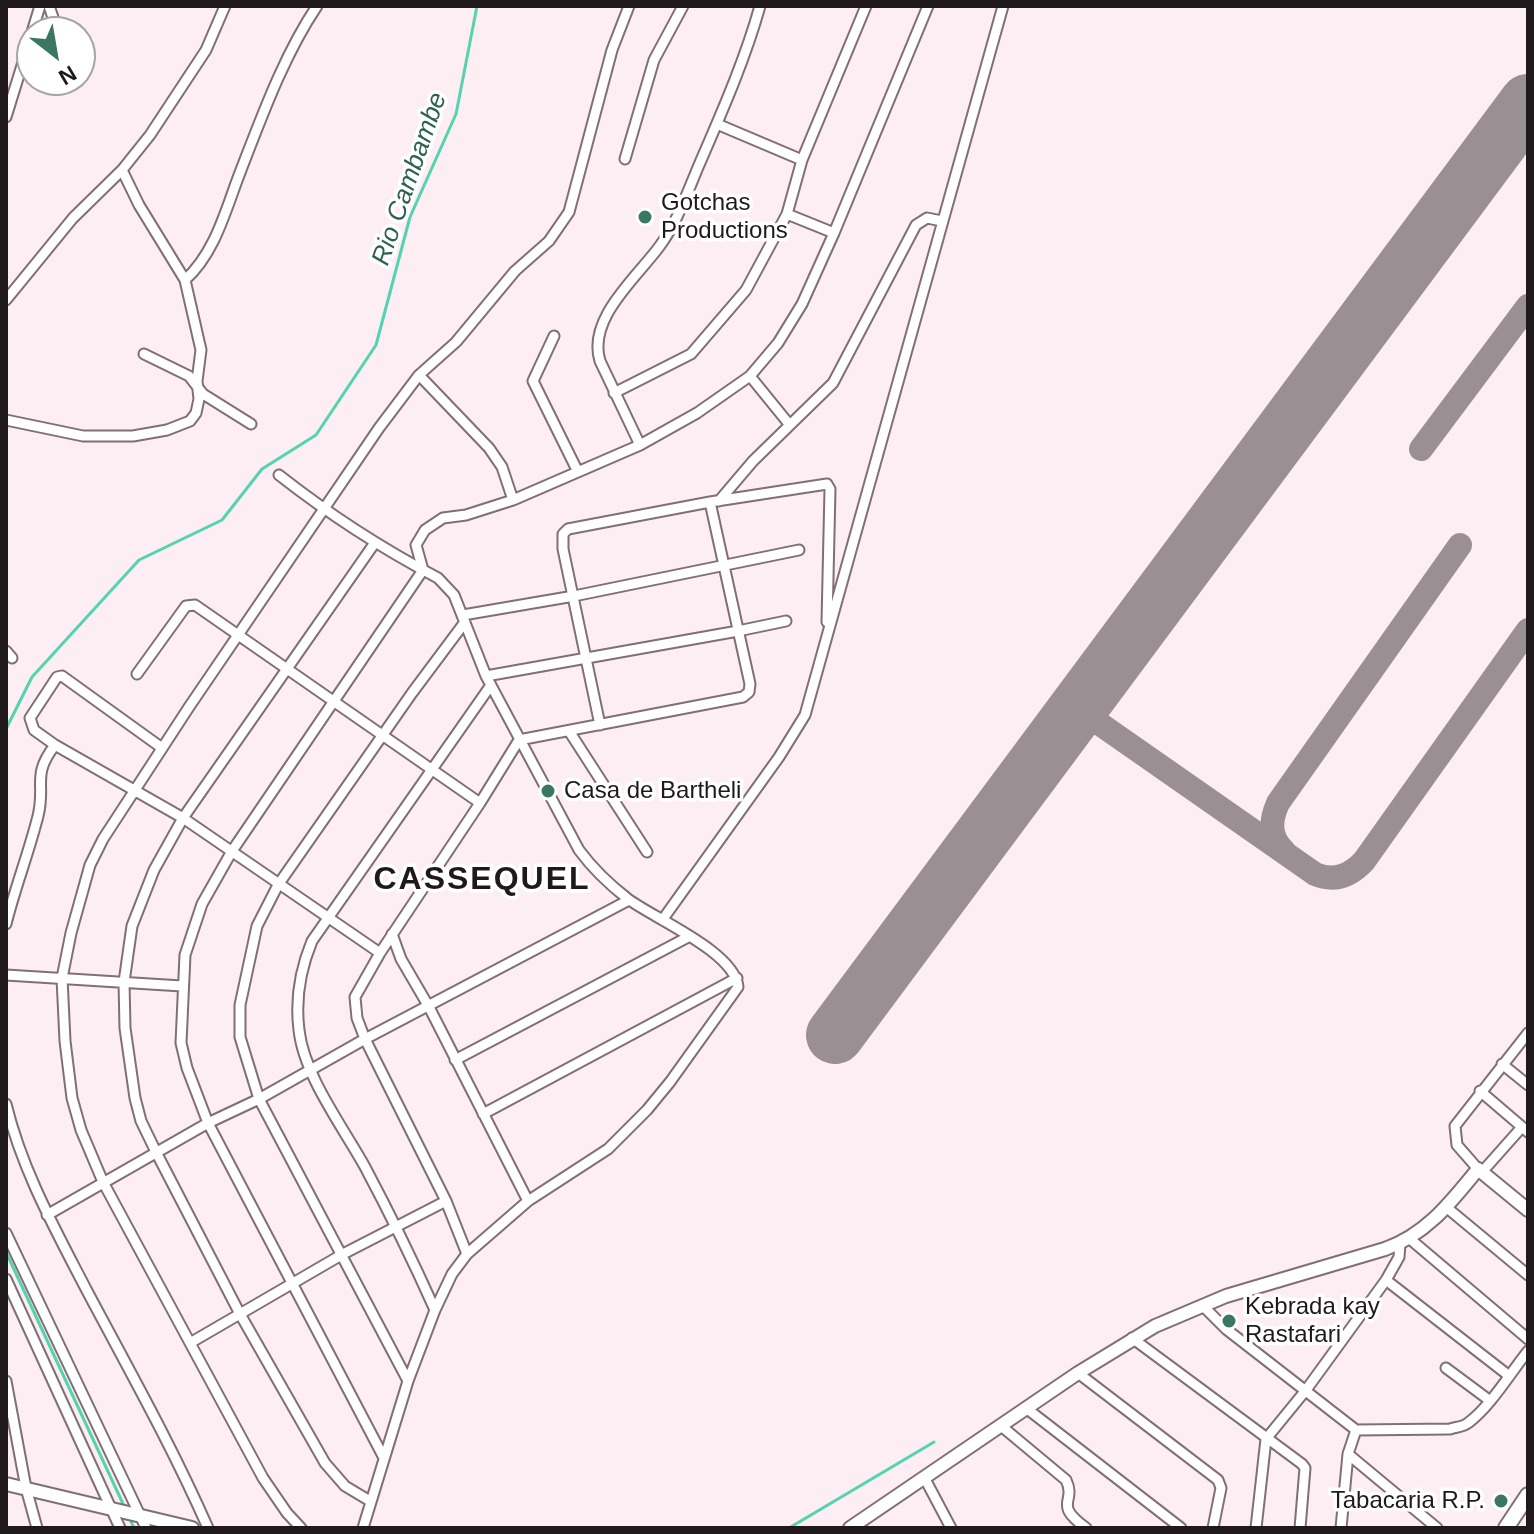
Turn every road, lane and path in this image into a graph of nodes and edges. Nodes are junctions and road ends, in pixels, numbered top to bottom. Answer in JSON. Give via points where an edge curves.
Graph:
{"nodes":[{"id":1,"x":225,"y":6,"type":"edge"},
{"id":2,"x":317,"y":6,"type":"edge"},
{"id":3,"x":629,"y":6,"type":"edge"},
{"id":4,"x":683,"y":6,"type":"edge"},
{"id":5,"x":760,"y":6,"type":"edge"},
{"id":6,"x":866,"y":6,"type":"edge"},
{"id":7,"x":928,"y":6,"type":"edge"},
{"id":8,"x":1003,"y":6,"type":"edge"},
{"id":9,"x":16,"y":84,"type":"edge"},
{"id":10,"x":6,"y":117,"type":"edge"},
{"id":11,"x":717,"y":124,"type":"junction"},
{"id":12,"x":625,"y":159,"type":"dead end"},
{"id":13,"x":802,"y":160,"type":"junction"},
{"id":14,"x":122,"y":170,"type":"junction"},
{"id":15,"x":787,"y":214,"type":"junction"},
{"id":16,"x":942,"y":221,"type":"junction"},
{"id":17,"x":834,"y":233,"type":"junction"},
{"id":18,"x":185,"y":280,"type":"junction"},
{"id":19,"x":6,"y":300,"type":"edge"},
{"id":20,"x":554,"y":336,"type":"dead end"},
{"id":21,"x":144,"y":354,"type":"dead end"},
{"id":22,"x":419,"y":375,"type":"junction"},
{"id":23,"x":750,"y":376,"type":"junction"},
{"id":24,"x":198,"y":389,"type":"junction"},
{"id":25,"x":614,"y":393,"type":"junction"},
{"id":26,"x":6,"y":420,"type":"edge"},
{"id":27,"x":251,"y":424,"type":"dead end"},
{"id":28,"x":789,"y":424,"type":"junction"},
{"id":29,"x":640,"y":445,"type":"junction"},
{"id":30,"x":578,"y":472,"type":"junction"},
{"id":31,"x":279,"y":475,"type":"dead end"},
{"id":32,"x":513,"y":500,"type":"junction"},
{"id":33,"x":715,"y":501,"type":"junction"},
{"id":34,"x":324,"y":510,"type":"junction"},
{"id":35,"x":374,"y":544,"type":"junction"},
{"id":36,"x":799,"y":550,"type":"dead end"},
{"id":37,"x":725,"y":566,"type":"junction"},
{"id":38,"x":423,"y":570,"type":"junction"},
{"id":39,"x":575,"y":596,"type":"junction"},
{"id":40,"x":464,"y":619,"type":"junction"},
{"id":41,"x":786,"y":621,"type":"dead end"},
{"id":42,"x":738,"y":631,"type":"junction"},
{"id":43,"x":239,"y":635,"type":"junction"},
{"id":44,"x":827,"y":637,"type":"junction"},
{"id":45,"x":587,"y":658,"type":"junction"},
{"id":46,"x":288,"y":668,"type":"junction"},
{"id":47,"x":137,"y":674,"type":"dead end"},
{"id":48,"x":489,"y":681,"type":"junction"},
{"id":49,"x":335,"y":701,"type":"junction"},
{"id":50,"x":600,"y":725,"type":"junction"},
{"id":51,"x":569,"y":731,"type":"junction"},
{"id":52,"x":384,"y":735,"type":"junction"},
{"id":53,"x":519,"y":740,"type":"junction"},
{"id":54,"x":55,"y":745,"type":"junction"},
{"id":55,"x":162,"y":748,"type":"junction"},
{"id":56,"x":431,"y":768,"type":"junction"},
{"id":57,"x":134,"y":788,"type":"junction"},
{"id":58,"x":480,"y":803,"type":"junction"},
{"id":59,"x":183,"y":818,"type":"junction"},
{"id":60,"x":232,"y":851,"type":"junction"},
{"id":61,"x":647,"y":852,"type":"dead end"},
{"id":62,"x":278,"y":885,"type":"junction"},
{"id":63,"x":629,"y":900,"type":"junction"},
{"id":64,"x":327,"y":917,"type":"junction"},
{"id":65,"x":663,"y":919,"type":"junction"},
{"id":66,"x":6,"y":924,"type":"edge"},
{"id":67,"x":392,"y":934,"type":"junction"},
{"id":68,"x":690,"y":936,"type":"junction"},
{"id":69,"x":380,"y":953,"type":"junction"},
{"id":70,"x":6,"y":975,"type":"edge"},
{"id":71,"x":62,"y":978,"type":"junction"},
{"id":72,"x":737,"y":978,"type":"junction"},
{"id":73,"x":124,"y":982,"type":"junction"},
{"id":74,"x":182,"y":986,"type":"junction"},
{"id":75,"x":429,"y":1007,"type":"junction"},
{"id":76,"x":1528,"y":1033,"type":"edge"},
{"id":77,"x":365,"y":1039,"type":"junction"},
{"id":78,"x":455,"y":1060,"type":"junction"},
{"id":79,"x":1502,"y":1064,"type":"junction"},
{"id":80,"x":311,"y":1071,"type":"junction"},
{"id":81,"x":1528,"y":1085,"type":"edge"},
{"id":82,"x":1480,"y":1091,"type":"junction"},
{"id":83,"x":259,"y":1099,"type":"junction"},
{"id":84,"x":6,"y":1104,"type":"edge"},
{"id":85,"x":483,"y":1114,"type":"junction"},
{"id":86,"x":208,"y":1123,"type":"junction"},
{"id":87,"x":1525,"y":1130,"type":"edge"},
{"id":88,"x":156,"y":1152,"type":"junction"},
{"id":89,"x":1480,"y":1170,"type":"junction"},
{"id":90,"x":103,"y":1182,"type":"junction"},
{"id":91,"x":446,"y":1201,"type":"junction"},
{"id":92,"x":528,"y":1201,"type":"junction"},
{"id":93,"x":1446,"y":1207,"type":"junction"},
{"id":94,"x":1528,"y":1210,"type":"edge"},
{"id":95,"x":47,"y":1215,"type":"junction"},
{"id":96,"x":397,"y":1228,"type":"junction"},
{"id":97,"x":6,"y":1233,"type":"edge"},
{"id":98,"x":1405,"y":1241,"type":"junction"},
{"id":99,"x":343,"y":1254,"type":"junction"},
{"id":100,"x":467,"y":1254,"type":"junction"},
{"id":101,"x":1528,"y":1275,"type":"edge"},
{"id":102,"x":6,"y":1279,"type":"edge"},
{"id":103,"x":1386,"y":1280,"type":"junction"},
{"id":104,"x":293,"y":1285,"type":"junction"},
{"id":105,"x":1202,"y":1305,"type":"junction"},
{"id":106,"x":435,"y":1310,"type":"junction"},
{"id":107,"x":240,"y":1314,"type":"junction"},
{"id":108,"x":1132,"y":1338,"type":"junction"},
{"id":109,"x":1528,"y":1339,"type":"edge"},
{"id":110,"x":190,"y":1343,"type":"junction"},
{"id":111,"x":1528,"y":1351,"type":"edge"},
{"id":112,"x":1446,"y":1368,"type":"dead end"},
{"id":113,"x":1078,"y":1373,"type":"junction"},
{"id":114,"x":1508,"y":1375,"type":"junction"},
{"id":115,"x":6,"y":1381,"type":"edge"},
{"id":116,"x":408,"y":1381,"type":"junction"},
{"id":117,"x":1306,"y":1390,"type":"junction"},
{"id":118,"x":1489,"y":1400,"type":"junction"},
{"id":119,"x":1026,"y":1408,"type":"junction"},
{"id":120,"x":1000,"y":1425,"type":"junction"},
{"id":121,"x":1356,"y":1430,"type":"junction"},
{"id":122,"x":1266,"y":1439,"type":"junction"},
{"id":123,"x":1348,"y":1454,"type":"junction"},
{"id":124,"x":384,"y":1458,"type":"junction"},
{"id":125,"x":924,"y":1477,"type":"junction"},
{"id":126,"x":6,"y":1484,"type":"edge"},
{"id":127,"x":26,"y":1488,"type":"junction"},
{"id":128,"x":1528,"y":1495,"type":"edge"},
{"id":129,"x":370,"y":1501,"type":"junction"},
{"id":130,"x":114,"y":1508,"type":"junction"},
{"id":131,"x":138,"y":1514,"type":"junction"},
{"id":132,"x":1072,"y":1523,"type":"edge"},
{"id":133,"x":37,"y":1528,"type":"edge"},
{"id":134,"x":120,"y":1528,"type":"edge"},
{"id":135,"x":146,"y":1528,"type":"edge"},
{"id":136,"x":192,"y":1528,"type":"edge"},
{"id":137,"x":208,"y":1528,"type":"edge"},
{"id":138,"x":301,"y":1528,"type":"edge"},
{"id":139,"x":363,"y":1528,"type":"edge"},
{"id":140,"x":850,"y":1528,"type":"edge"},
{"id":141,"x":951,"y":1528,"type":"edge"},
{"id":142,"x":1086,"y":1528,"type":"edge"},
{"id":143,"x":1181,"y":1528,"type":"edge"},
{"id":144,"x":1213,"y":1528,"type":"edge"},
{"id":145,"x":1256,"y":1528,"type":"edge"},
{"id":146,"x":1300,"y":1528,"type":"edge"},
{"id":147,"x":1341,"y":1528,"type":"edge"},
{"id":148,"x":1437,"y":1528,"type":"edge"},
{"id":149,"x":1506,"y":1528,"type":"edge"},
{"id":150,"x":1513,"y":1528,"type":"edge"}],
"edges":[{"from":1,"to":14,"type":"street","via":[[206,50]]},
{"from":2,"to":18,"type":"street","via":[[261,120],[210,246]]},
{"from":3,"to":22,"type":"street","via":[[612,50],[569,212],[549,241]]},
{"from":4,"to":12,"type":"street","via":[[654,60]]},
{"from":5,"to":11,"type":"street"},
{"from":6,"to":13,"type":"street"},
{"from":7,"to":17,"type":"street"},
{"from":8,"to":16,"type":"street"},
{"from":9,"to":10,"type":"street"},
{"from":11,"to":13,"type":"street"},
{"from":11,"to":25,"type":"street","via":[[671,230],[621,292],[598,332],[595,346]]},
{"from":13,"to":15,"type":"street"},
{"from":14,"to":18,"type":"street"},
{"from":14,"to":19,"type":"street","via":[[73,218]]},
{"from":15,"to":17,"type":"street"},
{"from":15,"to":25,"type":"street","via":[[746,290],[691,354]]},
{"from":16,"to":28,"type":"street","via":[[927,218],[916,225],[833,383]]},
{"from":16,"to":44,"type":"street"},
{"from":17,"to":23,"type":"street","via":[[802,304]]},
{"from":18,"to":24,"type":"street","via":[[201,350]]},
{"from":20,"to":30,"type":"street","via":[[533,381]]},
{"from":21,"to":24,"type":"street","via":[[189,376]]},
{"from":22,"to":32,"type":"street","via":[[489,448]]},
{"from":22,"to":34,"type":"street"},
{"from":23,"to":28,"type":"street"},
{"from":23,"to":29,"type":"street"},
{"from":24,"to":26,"type":"street","via":[[193,419],[155,433],[83,436]]},
{"from":24,"to":27,"type":"street"},
{"from":25,"to":29,"type":"street"},
{"from":28,"to":33,"type":"street"},
{"from":29,"to":30,"type":"street"},
{"from":30,"to":32,"type":"street"},
{"from":31,"to":34,"type":"street"},
{"from":32,"to":38,"type":"street","via":[[443,518],[425,530],[416,545]]},
{"from":33,"to":37,"type":"street"},
{"from":33,"to":39,"type":"street","via":[[568,529],[563,549]]},
{"from":33,"to":44,"type":"street","via":[[829,486]]},
{"from":34,"to":35,"type":"street"},
{"from":34,"to":43,"type":"street"},
{"from":35,"to":38,"type":"street"},
{"from":35,"to":46,"type":"street"},
{"from":36,"to":37,"type":"street"},
{"from":37,"to":39,"type":"street"},
{"from":37,"to":42,"type":"street"},
{"from":38,"to":40,"type":"street","via":[[446,585]]},
{"from":38,"to":49,"type":"street"},
{"from":39,"to":40,"type":"street"},
{"from":39,"to":45,"type":"street"},
{"from":40,"to":48,"type":"street"},
{"from":40,"to":52,"type":"street"},
{"from":41,"to":42,"type":"street"},
{"from":42,"to":45,"type":"street"},
{"from":42,"to":50,"type":"street","via":[[750,684],[743,697]]},
{"from":43,"to":46,"type":"street"},
{"from":43,"to":47,"type":"street","via":[[191,604]]},
{"from":43,"to":55,"type":"street"},
{"from":44,"to":65,"type":"street","via":[[805,715]]},
{"from":45,"to":48,"type":"street"},
{"from":45,"to":50,"type":"street"},
{"from":46,"to":49,"type":"street"},
{"from":46,"to":59,"type":"street"},
{"from":48,"to":53,"type":"street"},
{"from":48,"to":56,"type":"street"},
{"from":49,"to":52,"type":"street"},
{"from":49,"to":60,"type":"street"},
{"from":50,"to":51,"type":"street"},
{"from":51,"to":53,"type":"street"},
{"from":51,"to":61,"type":"street"},
{"from":52,"to":56,"type":"street"},
{"from":52,"to":62,"type":"street"},
{"from":53,"to":58,"type":"street"},
{"from":53,"to":63,"type":"street","via":[[579,850]]},
{"from":54,"to":55,"type":"street","via":[[34,730],[30,718],[60,676]]},
{"from":54,"to":57,"type":"street"},
{"from":54,"to":66,"type":"street","via":[[40,770],[38,816]]},
{"from":55,"to":57,"type":"street"},
{"from":56,"to":58,"type":"street"},
{"from":56,"to":64,"type":"street"},
{"from":57,"to":59,"type":"street"},
{"from":57,"to":71,"type":"street","via":[[90,865]]},
{"from":58,"to":67,"type":"street"},
{"from":59,"to":60,"type":"street"},
{"from":59,"to":73,"type":"street","via":[[154,870],[132,926]]},
{"from":60,"to":62,"type":"street"},
{"from":60,"to":74,"type":"street","via":[[202,904],[185,955]]},
{"from":62,"to":64,"type":"street"},
{"from":62,"to":83,"type":"street","via":[[257,926],[240,1005],[240,1037]]},
{"from":63,"to":65,"type":"street"},
{"from":63,"to":75,"type":"street"},
{"from":64,"to":69,"type":"street"},
{"from":64,"to":80,"type":"street","via":[[302,965],[297,996],[299,1033]]},
{"from":65,"to":68,"type":"street"},
{"from":67,"to":69,"type":"street"},
{"from":67,"to":75,"type":"street"},
{"from":68,"to":72,"type":"street"},
{"from":68,"to":78,"type":"street"},
{"from":69,"to":77,"type":"street","via":[[355,997]]},
{"from":70,"to":71,"type":"street"},
{"from":71,"to":73,"type":"street"},
{"from":71,"to":90,"type":"street","via":[[72,1098]]},
{"from":72,"to":85,"type":"street"},
{"from":72,"to":92,"type":"street","via":[[733,996],[647,1110],[608,1149]]},
{"from":73,"to":74,"type":"street"},
{"from":73,"to":88,"type":"street","via":[[132,1086]]},
{"from":74,"to":86,"type":"street","via":[[181,1043]]},
{"from":75,"to":77,"type":"street"},
{"from":75,"to":78,"type":"street"},
{"from":76,"to":79,"type":"street"},
{"from":77,"to":80,"type":"street"},
{"from":77,"to":91,"type":"street"},
{"from":78,"to":85,"type":"street"},
{"from":79,"to":81,"type":"street"},
{"from":79,"to":82,"type":"street"},
{"from":80,"to":83,"type":"street"},
{"from":80,"to":96,"type":"street"},
{"from":82,"to":87,"type":"street"},
{"from":82,"to":89,"type":"street","via":[[1454,1132],[1457,1145]]},
{"from":83,"to":86,"type":"street"},
{"from":83,"to":99,"type":"street"},
{"from":84,"to":95,"type":"street"},
{"from":85,"to":92,"type":"street"},
{"from":86,"to":88,"type":"street"},
{"from":86,"to":104,"type":"street"},
{"from":87,"to":89,"type":"street"},
{"from":88,"to":90,"type":"street"},
{"from":88,"to":107,"type":"street"},
{"from":89,"to":93,"type":"street"},
{"from":89,"to":94,"type":"street"},
{"from":90,"to":95,"type":"street"},
{"from":90,"to":110,"type":"street"},
{"from":91,"to":96,"type":"street"},
{"from":91,"to":100,"type":"street"},
{"from":92,"to":100,"type":"street"},
{"from":93,"to":98,"type":"street"},
{"from":93,"to":101,"type":"street"},
{"from":95,"to":137,"type":"street"},
{"from":96,"to":99,"type":"street"},
{"from":96,"to":106,"type":"street"},
{"from":97,"to":131,"type":"street"},
{"from":98,"to":103,"type":"street"},
{"from":98,"to":105,"type":"street"},
{"from":98,"to":109,"type":"street"},
{"from":99,"to":104,"type":"street"},
{"from":99,"to":116,"type":"street"},
{"from":100,"to":106,"type":"street"},
{"from":102,"to":130,"type":"street"},
{"from":103,"to":114,"type":"street"},
{"from":103,"to":117,"type":"street"},
{"from":104,"to":107,"type":"street"},
{"from":104,"to":124,"type":"street"},
{"from":105,"to":108,"type":"street"},
{"from":105,"to":117,"type":"street"},
{"from":106,"to":116,"type":"street"},
{"from":107,"to":110,"type":"street"},
{"from":107,"to":129,"type":"street","via":[[325,1463],[345,1486]]},
{"from":108,"to":113,"type":"street"},
{"from":108,"to":122,"type":"street"},
{"from":110,"to":138,"type":"street","via":[[263,1478]]},
{"from":111,"to":114,"type":"street"},
{"from":112,"to":118,"type":"street"},
{"from":113,"to":119,"type":"street"},
{"from":113,"to":144,"type":"street","via":[[1218,1480]]},
{"from":114,"to":118,"type":"street"},
{"from":115,"to":127,"type":"street"},
{"from":116,"to":124,"type":"street"},
{"from":117,"to":121,"type":"street"},
{"from":117,"to":122,"type":"street"},
{"from":118,"to":121,"type":"street","via":[[1470,1422],[1450,1429]]},
{"from":119,"to":120,"type":"street"},
{"from":119,"to":143,"type":"street"},
{"from":120,"to":125,"type":"street"},
{"from":120,"to":132,"type":"street","via":[[1066,1480],[1070,1491],[1065,1503]]},
{"from":121,"to":123,"type":"street"},
{"from":122,"to":145,"type":"street"},
{"from":122,"to":146,"type":"street","via":[[1305,1468]]},
{"from":123,"to":147,"type":"street"},
{"from":123,"to":148,"type":"street"},
{"from":124,"to":129,"type":"street"},
{"from":125,"to":140,"type":"street"},
{"from":125,"to":141,"type":"street"},
{"from":126,"to":127,"type":"street"},
{"from":127,"to":130,"type":"street"},
{"from":127,"to":133,"type":"street"},
{"from":128,"to":149,"type":"main road"},
{"from":128,"to":150,"type":"main road"},
{"from":129,"to":139,"type":"street"},
{"from":130,"to":131,"type":"street"},
{"from":130,"to":134,"type":"street"},
{"from":131,"to":135,"type":"street"},
{"from":131,"to":136,"type":"street"},
{"from":132,"to":142,"type":"street"}]}
